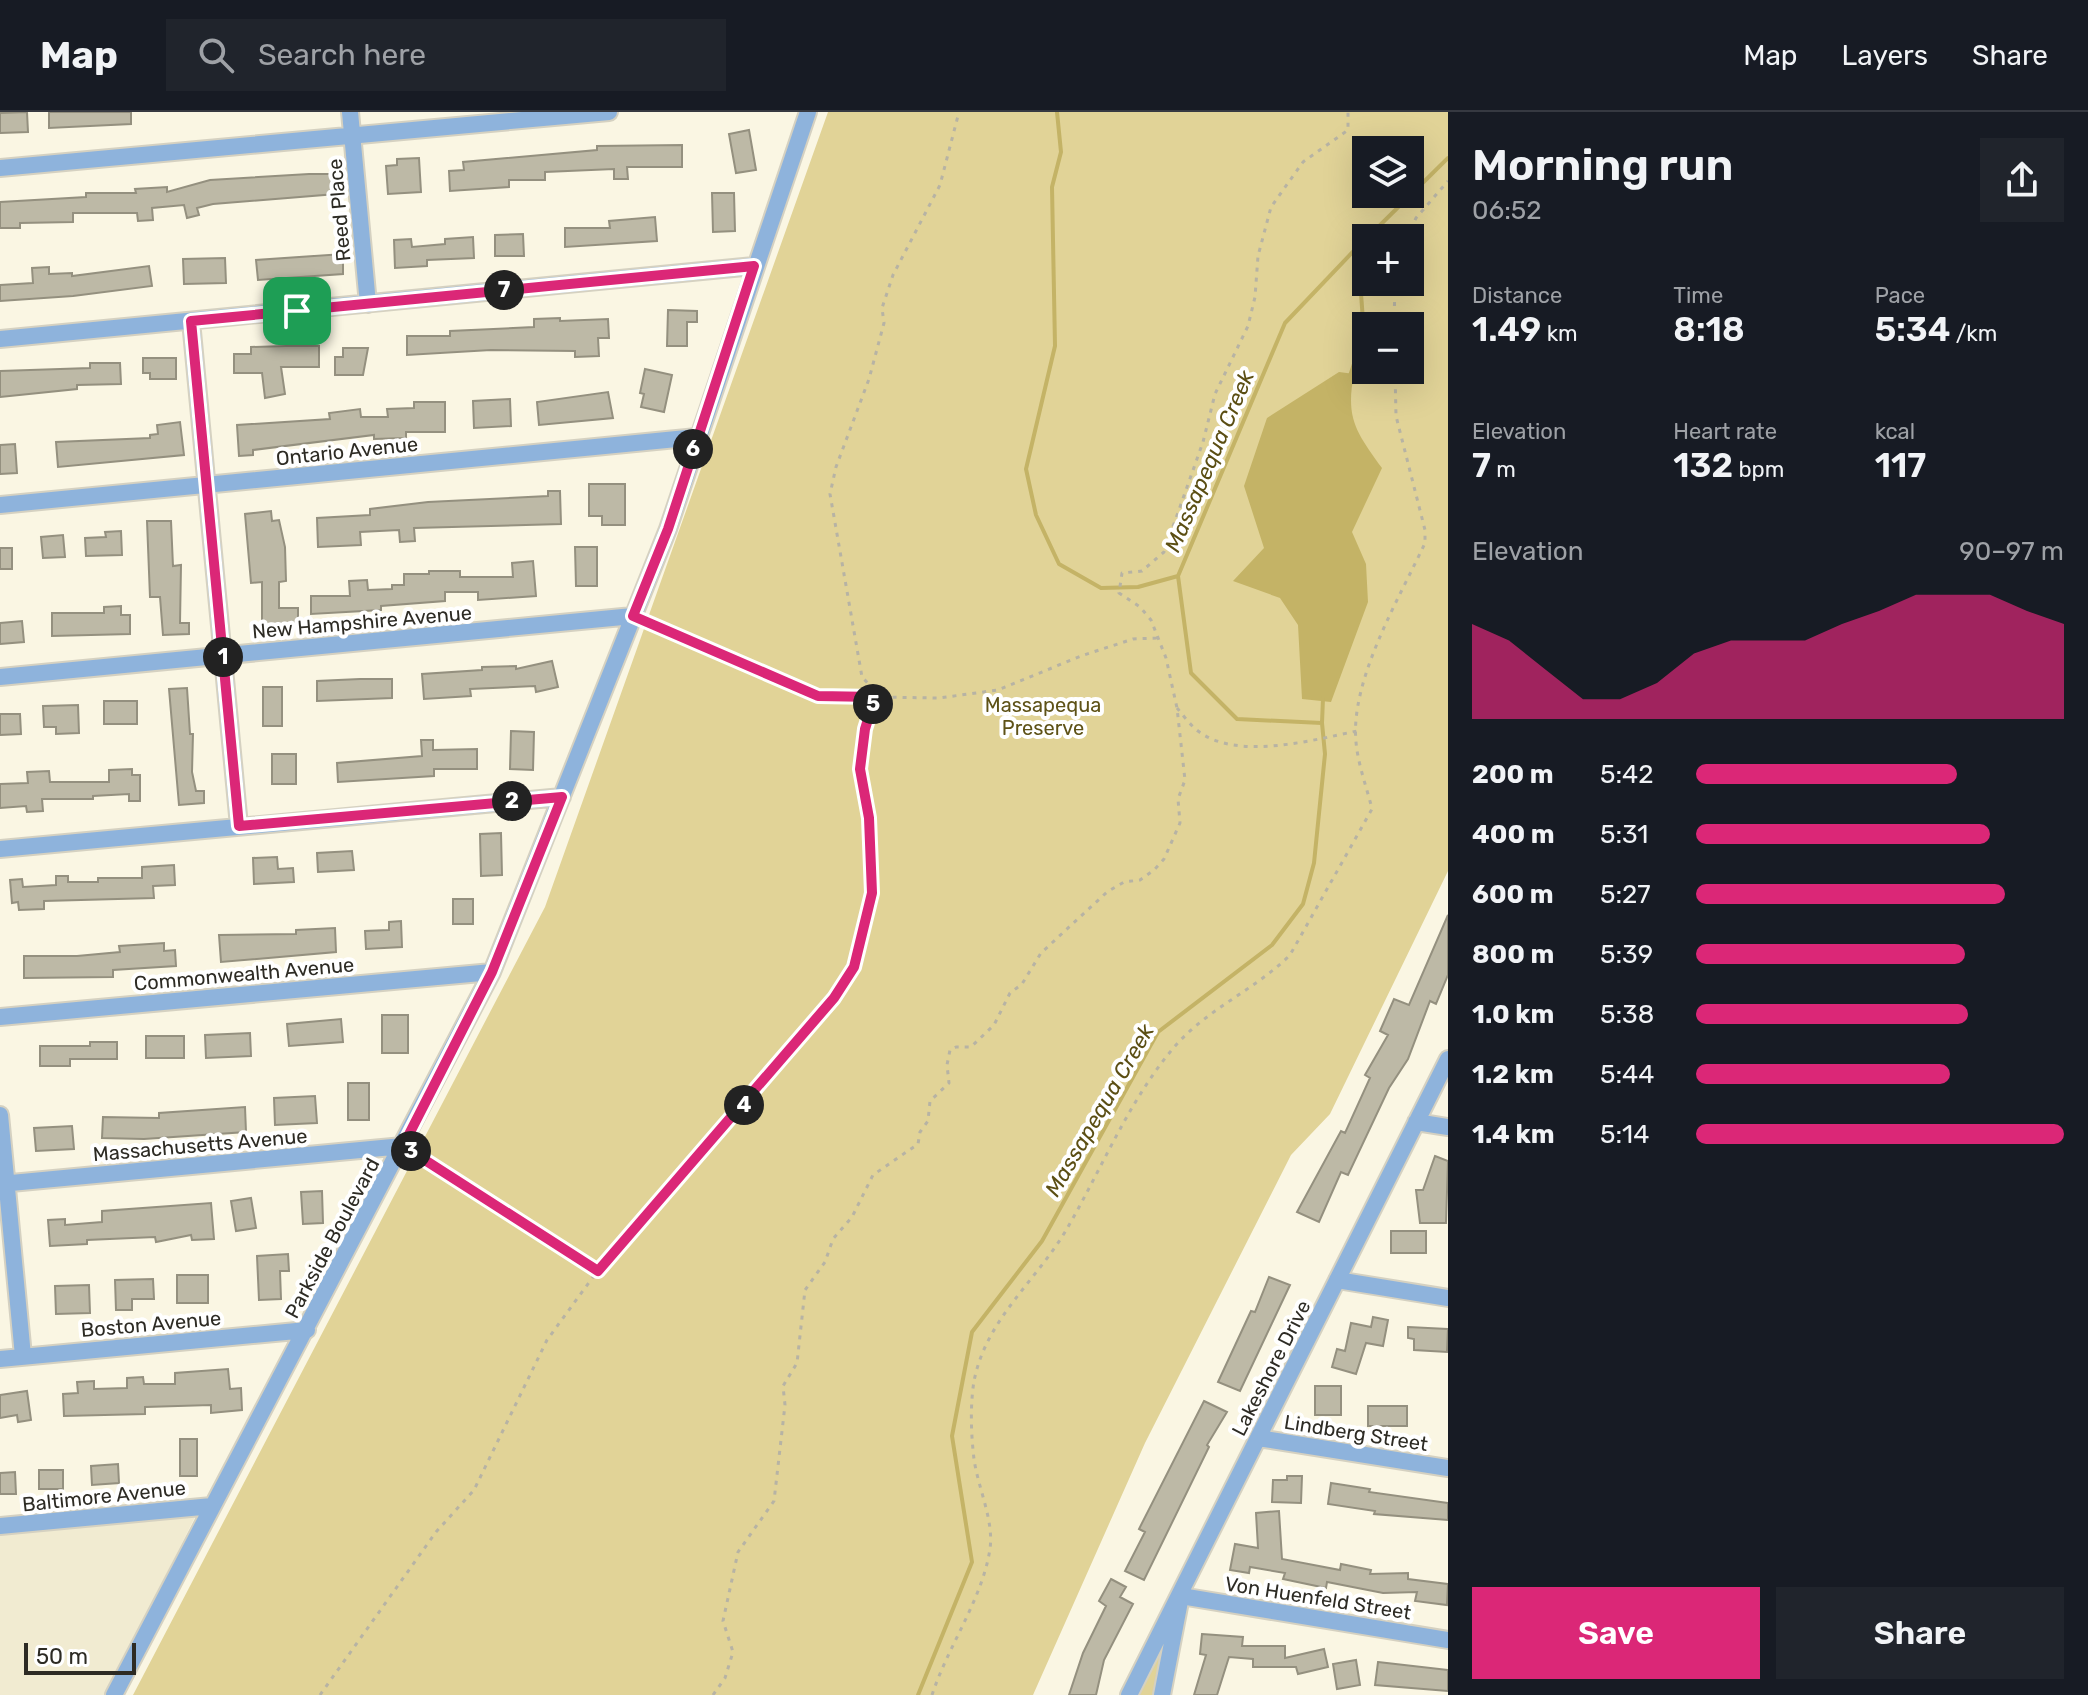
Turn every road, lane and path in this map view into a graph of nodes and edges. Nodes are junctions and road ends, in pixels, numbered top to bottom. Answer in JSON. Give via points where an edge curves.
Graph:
{"nodes":[{"id":1,"x":350,"y":112,"type":"edge"},
{"id":2,"x":609,"y":112,"type":"edge"},
{"id":3,"x":808,"y":112,"type":"edge"},
{"id":4,"x":959,"y":112,"type":"edge"},
{"id":5,"x":1348,"y":112,"type":"edge"},
{"id":6,"x":352,"y":136,"type":"junction"},
{"id":7,"x":0,"y":168,"type":"edge"},
{"id":8,"x":1448,"y":181,"type":"edge"},
{"id":9,"x":1413,"y":224,"type":"edge"},
{"id":10,"x":754,"y":266,"type":"junction"},
{"id":11,"x":368,"y":304,"type":"junction"},
{"id":12,"x":191,"y":321,"type":"junction"},
{"id":13,"x":0,"y":339,"type":"edge"},
{"id":14,"x":1395,"y":384,"type":"edge"},
{"id":15,"x":697,"y":437,"type":"junction"},
{"id":16,"x":206,"y":485,"type":"junction"},
{"id":17,"x":0,"y":505,"type":"edge"},
{"id":18,"x":633,"y":616,"type":"junction"},
{"id":19,"x":1158,"y":638,"type":"junction"},
{"id":20,"x":223,"y":655,"type":"junction"},
{"id":21,"x":0,"y":677,"type":"edge"},
{"id":22,"x":875,"y":697,"type":"junction"},
{"id":23,"x":1177,"y":708,"type":"junction"},
{"id":24,"x":1357,"y":731,"type":"junction"},
{"id":25,"x":562,"y":797,"type":"junction"},
{"id":26,"x":239,"y":826,"type":"junction"},
{"id":27,"x":0,"y":849,"type":"edge"},
{"id":28,"x":492,"y":972,"type":"junction"},
{"id":29,"x":0,"y":1017,"type":"edge"},
{"id":30,"x":1448,"y":1059,"type":"edge"},
{"id":31,"x":0,"y":1115,"type":"edge"},
{"id":32,"x":1416,"y":1122,"type":"junction"},
{"id":33,"x":1448,"y":1127,"type":"edge"},
{"id":34,"x":403,"y":1146,"type":"junction"},
{"id":35,"x":3,"y":1183,"type":"edge"},
{"id":36,"x":598,"y":1271,"type":"junction"},
{"id":37,"x":1337,"y":1280,"type":"junction"},
{"id":38,"x":1448,"y":1298,"type":"edge"},
{"id":39,"x":307,"y":1330,"type":"junction"},
{"id":40,"x":23,"y":1356,"type":"junction"},
{"id":41,"x":0,"y":1359,"type":"edge"},
{"id":42,"x":1258,"y":1438,"type":"junction"},
{"id":43,"x":1448,"y":1468,"type":"edge"},
{"id":44,"x":212,"y":1506,"type":"junction"},
{"id":45,"x":0,"y":1526,"type":"edge"},
{"id":46,"x":1181,"y":1596,"type":"junction"},
{"id":47,"x":1448,"y":1640,"type":"edge"},
{"id":48,"x":114,"y":1695,"type":"edge"},
{"id":49,"x":320,"y":1695,"type":"edge"},
{"id":50,"x":713,"y":1695,"type":"edge"},
{"id":51,"x":932,"y":1695,"type":"edge"},
{"id":52,"x":1129,"y":1695,"type":"edge"},
{"id":53,"x":1162,"y":1695,"type":"edge"}],
"edges":[{"from":1,"to":6,"type":"street","name":"Reed Place"},
{"from":2,"to":6,"type":"street"},
{"from":3,"to":10,"type":"street","name":"Parkside Boulevard"},
{"from":4,"to":22,"type":"path","via":[[940,185],[893,275],[869,379],[830,494],[862,677]]},
{"from":5,"to":19,"type":"path","via":[[1348,130],[1303,162],[1271,207],[1248,326],[1215,394],[1170,537],[1153,565],[1131,575],[1122,573],[1119,593],[1140,607]]},
{"from":6,"to":7,"type":"street"},
{"from":6,"to":11,"type":"street","name":"Reed Place"},
{"from":8,"to":9,"type":"path"},
{"from":10,"to":11,"type":"street"},
{"from":10,"to":15,"type":"street","name":"Parkside Boulevard"},
{"from":11,"to":12,"type":"street"},
{"from":12,"to":13,"type":"street"},
{"from":12,"to":16,"type":"street"},
{"from":14,"to":24,"type":"path","via":[[1396,416],[1425,543],[1375,654],[1360,699]]},
{"from":15,"to":16,"type":"street","name":"Ontario Avenue"},
{"from":15,"to":18,"type":"street","name":"Parkside Boulevard"},
{"from":16,"to":17,"type":"street","name":"Ontario Avenue"},
{"from":16,"to":20,"type":"street"},
{"from":18,"to":20,"type":"street","name":"New Hampshire Avenue"},
{"from":18,"to":22,"type":"path","via":[[818,696]]},
{"from":18,"to":25,"type":"street","name":"Parkside Boulevard"},
{"from":19,"to":22,"type":"path","via":[[1107,647],[998,690],[939,698]]},
{"from":19,"to":23,"type":"path"},
{"from":20,"to":21,"type":"street","name":"New Hampshire Avenue"},
{"from":20,"to":26,"type":"street"},
{"from":22,"to":36,"type":"path","via":[[860,769],[869,818],[872,893],[854,967],[738,1113]]},
{"from":23,"to":24,"type":"path","via":[[1198,731],[1222,743],[1264,746]]},
{"from":23,"to":50,"type":"path","via":[[1185,780],[1178,799],[1180,823],[1164,859],[1140,880],[1107,892],[1041,953],[1010,993],[994,1025],[971,1047],[950,1050],[949,1083],[930,1101],[918,1144],[873,1175],[852,1217],[833,1239],[821,1269],[810,1279],[797,1363],[783,1386],[774,1501],[738,1552],[723,1621],[733,1652]]},
{"from":24,"to":51,"type":"path","via":[[1372,809],[1306,931],[1276,969],[1199,1023],[1163,1062],[1063,1235],[987,1341],[974,1380],[971,1419],[990,1549]]},
{"from":25,"to":26,"type":"street"},
{"from":25,"to":28,"type":"street","name":"Parkside Boulevard"},
{"from":26,"to":27,"type":"street"},
{"from":28,"to":29,"type":"street","name":"Commonwealth Avenue"},
{"from":28,"to":34,"type":"street","name":"Parkside Boulevard"},
{"from":30,"to":32,"type":"street","name":"Lakeshore Drive"},
{"from":31,"to":35,"type":"street"},
{"from":32,"to":33,"type":"street"},
{"from":32,"to":37,"type":"street","name":"Lakeshore Drive"},
{"from":34,"to":35,"type":"street","name":"Massachusetts Avenue"},
{"from":34,"to":36,"type":"path"},
{"from":34,"to":39,"type":"street","name":"Parkside Boulevard"},
{"from":35,"to":40,"type":"street"},
{"from":36,"to":49,"type":"path","via":[[547,1340],[474,1490],[436,1532]]},
{"from":37,"to":38,"type":"street"},
{"from":37,"to":42,"type":"street","name":"Lakeshore Drive"},
{"from":39,"to":40,"type":"street","name":"Boston Avenue"},
{"from":39,"to":44,"type":"street","name":"Parkside Boulevard"},
{"from":40,"to":41,"type":"street","name":"Boston Avenue"},
{"from":42,"to":43,"type":"street","name":"Lindberg Street"},
{"from":42,"to":46,"type":"street","name":"Lakeshore Drive"},
{"from":44,"to":45,"type":"street","name":"Baltimore Avenue"},
{"from":44,"to":48,"type":"street","name":"Parkside Boulevard"},
{"from":46,"to":47,"type":"street","name":"Von Huenfeld Street"},
{"from":46,"to":52,"type":"street","name":"Lakeshore Drive"},
{"from":46,"to":53,"type":"street"}]}
